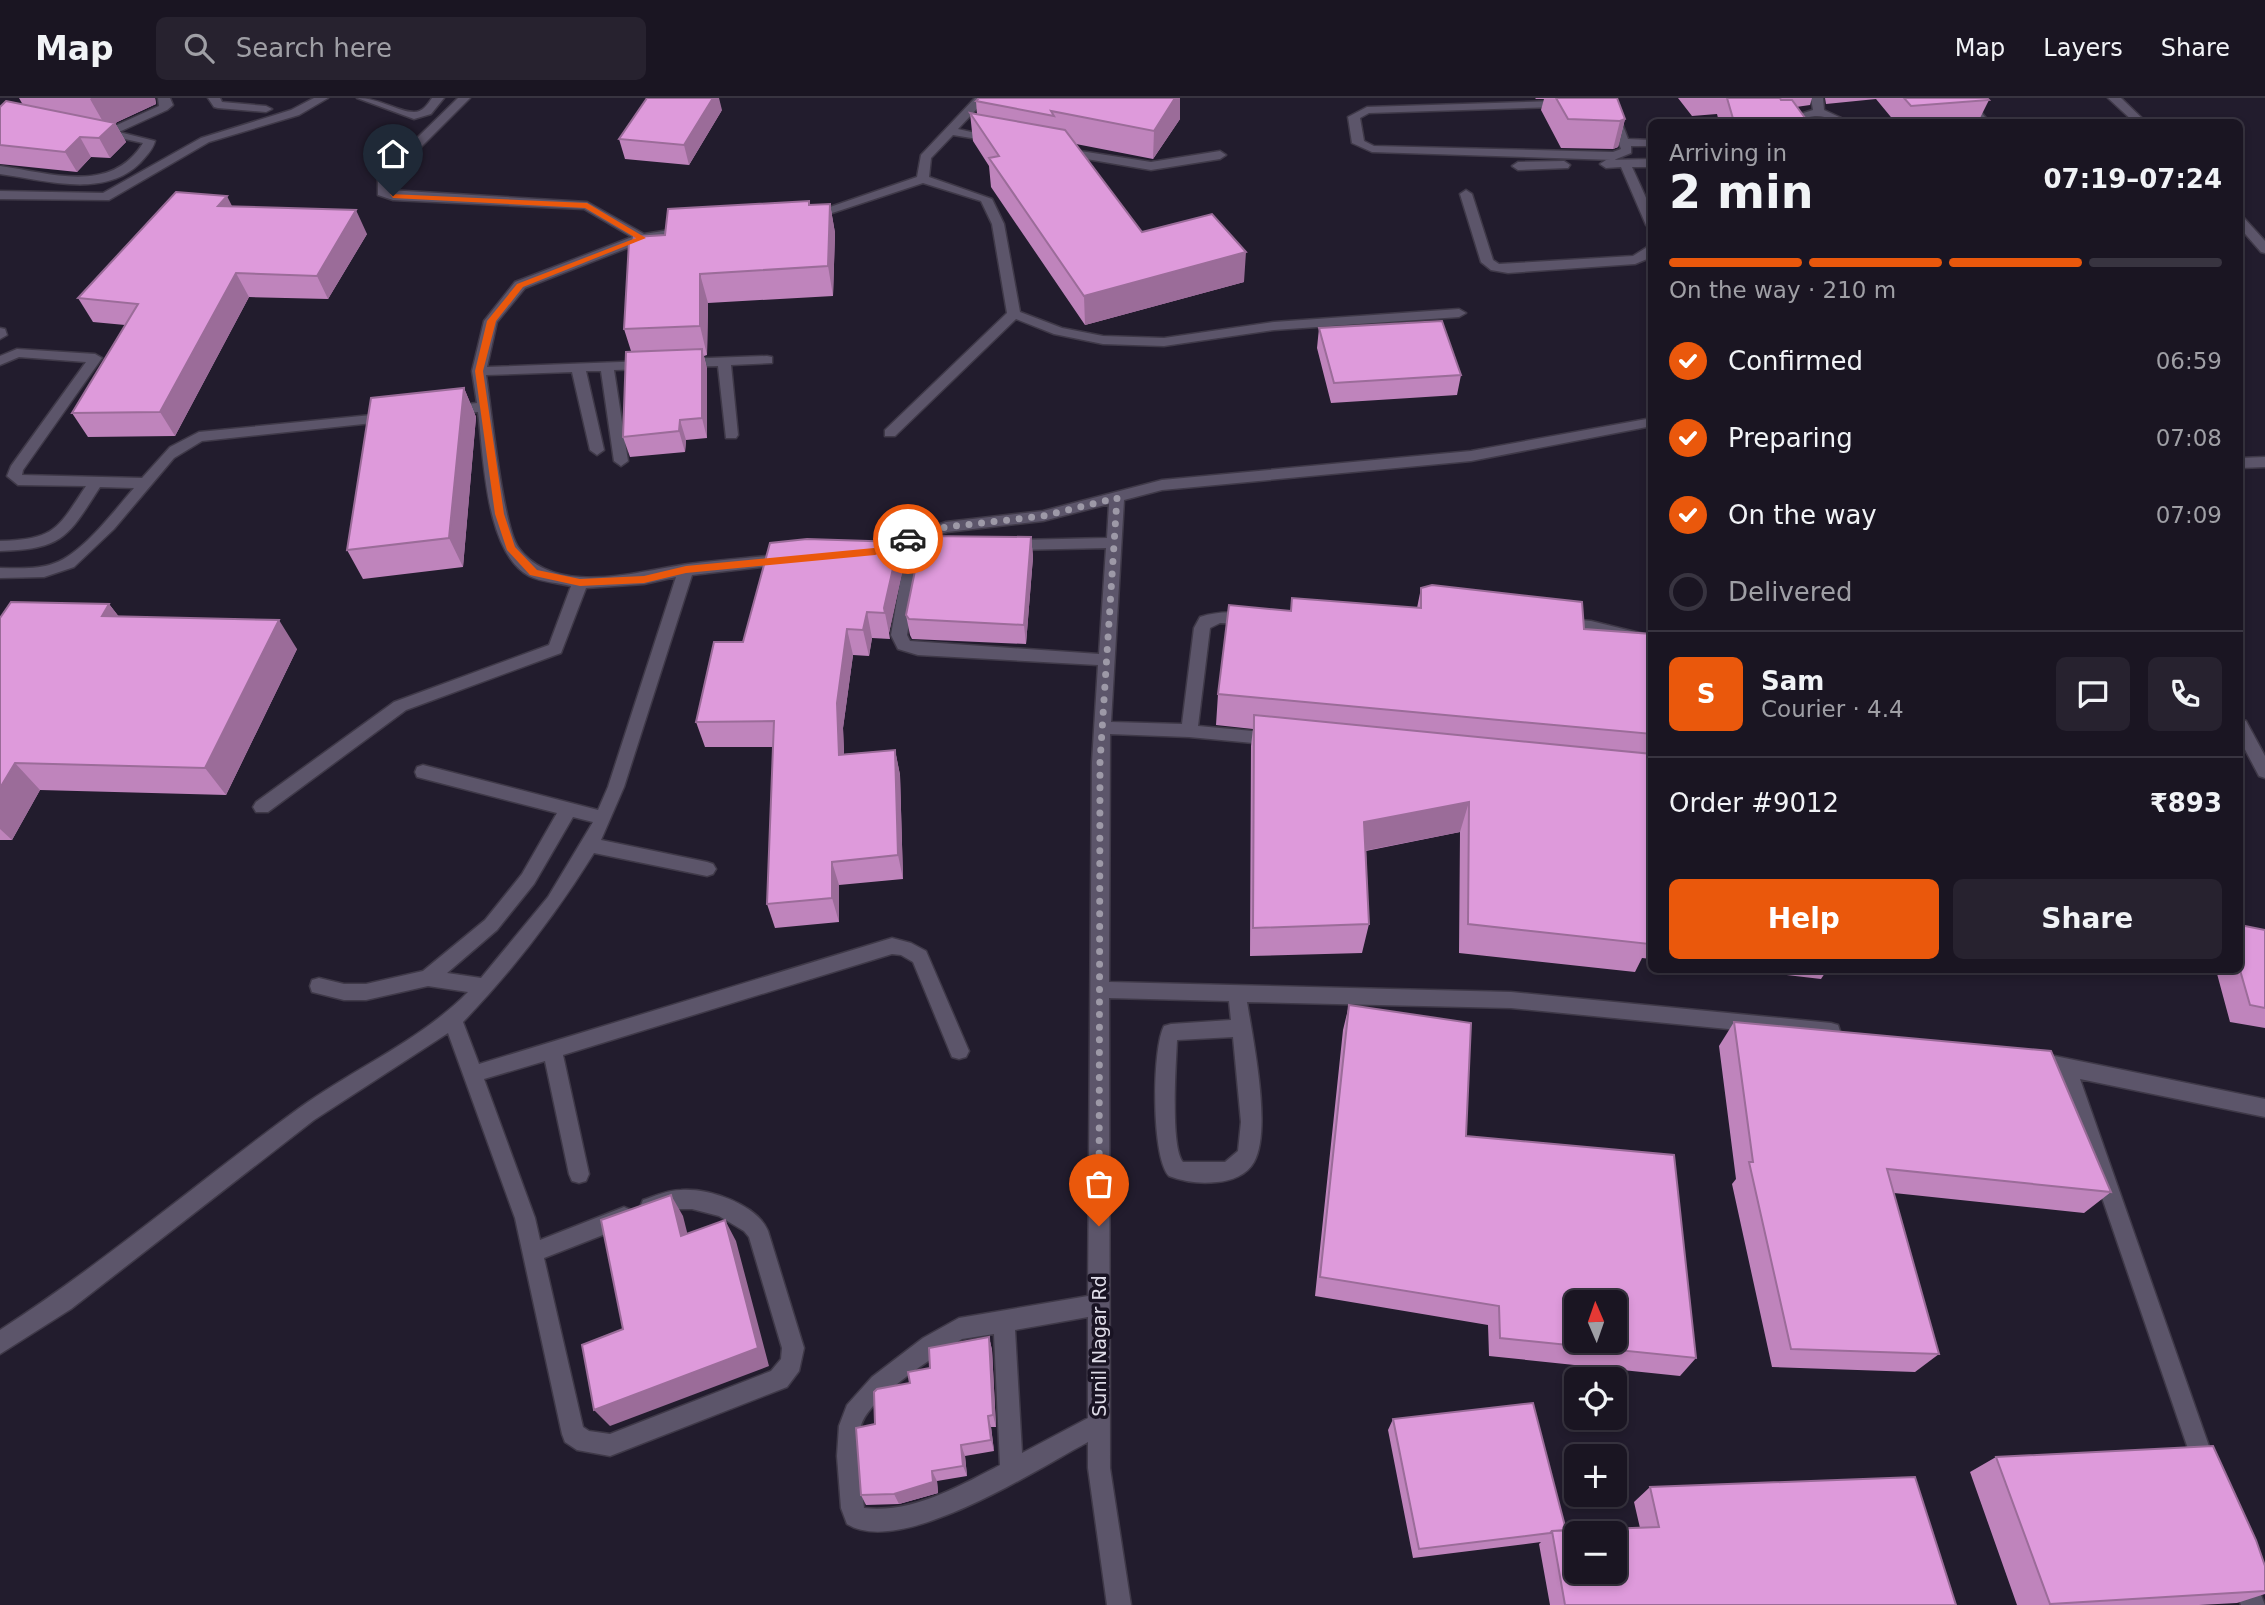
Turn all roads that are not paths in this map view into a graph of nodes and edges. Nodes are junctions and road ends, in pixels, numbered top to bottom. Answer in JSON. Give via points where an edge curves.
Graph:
{"nodes":[{"id":1,"x":164,"y":98,"type":"edge"},
{"id":2,"x":214,"y":98,"type":"edge"},
{"id":3,"x":322,"y":98,"type":"edge"},
{"id":4,"x":363,"y":98,"type":"edge"},
{"id":5,"x":438,"y":98,"type":"edge"},
{"id":6,"x":464,"y":98,"type":"edge"},
{"id":7,"x":981,"y":98,"type":"edge"},
{"id":8,"x":1817,"y":98,"type":"edge"},
{"id":9,"x":2114,"y":98,"type":"edge"},
{"id":10,"x":1965,"y":99,"type":"edge"},
{"id":11,"x":266,"y":109,"type":"dead end"},
{"id":12,"x":1819,"y":112,"type":"junction"},
{"id":13,"x":1796,"y":119,"type":"edge"},
{"id":14,"x":1836,"y":119,"type":"edge"},
{"id":15,"x":1982,"y":119,"type":"edge"},
{"id":16,"x":2137,"y":119,"type":"edge"},
{"id":17,"x":82,"y":129,"type":"edge"},
{"id":18,"x":952,"y":131,"type":"junction"},
{"id":19,"x":108,"y":134,"type":"junction"},
{"id":20,"x":1625,"y":142,"type":"junction"},
{"id":21,"x":1016,"y":143,"type":"edge"},
{"id":22,"x":1648,"y":143,"type":"edge"},
{"id":23,"x":1042,"y":148,"type":"edge"},
{"id":24,"x":1220,"y":155,"type":"dead end"},
{"id":25,"x":1648,"y":163,"type":"edge"},
{"id":26,"x":1625,"y":164,"type":"junction"},
{"id":27,"x":1518,"y":166,"type":"dead end"},
{"id":28,"x":0,"y":170,"type":"edge"},
{"id":29,"x":923,"y":179,"type":"junction"},
{"id":30,"x":1466,"y":194,"type":"dead end"},
{"id":31,"x":0,"y":195,"type":"edge"},
{"id":32,"x":1648,"y":216,"type":"edge"},
{"id":33,"x":795,"y":220,"type":"edge"},
{"id":34,"x":2243,"y":224,"type":"edge"},
{"id":35,"x":697,"y":230,"type":"edge"},
{"id":36,"x":642,"y":238,"type":"junction"},
{"id":37,"x":2265,"y":249,"type":"edge"},
{"id":38,"x":1648,"y":254,"type":"edge"},
{"id":39,"x":1459,"y":313,"type":"dead end"},
{"id":40,"x":1014,"y":314,"type":"junction"},
{"id":41,"x":767,"y":360,"type":"dead end"},
{"id":42,"x":0,"y":361,"type":"edge"},
{"id":43,"x":724,"y":362,"type":"junction"},
{"id":44,"x":607,"y":366,"type":"junction"},
{"id":45,"x":578,"y":367,"type":"junction"},
{"id":46,"x":479,"y":371,"type":"junction"},
{"id":47,"x":484,"y":407,"type":"junction"},
{"id":48,"x":430,"y":413,"type":"edge"},
{"id":49,"x":403,"y":416,"type":"edge"},
{"id":50,"x":1648,"y":423,"type":"edge"},
{"id":51,"x":890,"y":433,"type":"dead end"},
{"id":52,"x":731,"y":435,"type":"dead end"},
{"id":53,"x":597,"y":450,"type":"dead end"},
{"id":54,"x":621,"y":461,"type":"edge"},
{"id":55,"x":2265,"y":462,"type":"edge"},
{"id":56,"x":2243,"y":463,"type":"edge"},
{"id":57,"x":96,"y":482,"type":"junction"},
{"id":58,"x":146,"y":483,"type":"junction"},
{"id":59,"x":1117,"y":498,"type":"junction"},
{"id":60,"x":1113,"y":542,"type":"junction"},
{"id":61,"x":951,"y":545,"type":"edge"},
{"id":62,"x":989,"y":545,"type":"edge"},
{"id":63,"x":0,"y":546,"type":"edge"},
{"id":64,"x":865,"y":552,"type":"edge"},
{"id":65,"x":799,"y":558,"type":"edge"},
{"id":66,"x":686,"y":570,"type":"junction"},
{"id":67,"x":0,"y":573,"type":"edge"},
{"id":68,"x":580,"y":583,"type":"junction"},
{"id":69,"x":1274,"y":621,"type":"edge"},
{"id":70,"x":1549,"y":622,"type":"edge"},
{"id":71,"x":1648,"y":641,"type":"edge"},
{"id":72,"x":1107,"y":660,"type":"junction"},
{"id":73,"x":1104,"y":728,"type":"junction"},
{"id":74,"x":1189,"y":731,"type":"junction"},
{"id":75,"x":2243,"y":731,"type":"edge"},
{"id":76,"x":1298,"y":742,"type":"edge"},
{"id":77,"x":2265,"y":771,"type":"edge"},
{"id":78,"x":423,"y":772,"type":"dead end"},
{"id":79,"x":262,"y":807,"type":"dead end"},
{"id":80,"x":568,"y":810,"type":"junction"},
{"id":81,"x":604,"y":818,"type":"junction"},
{"id":82,"x":589,"y":845,"type":"junction"},
{"id":83,"x":707,"y":869,"type":"dead end"},
{"id":84,"x":428,"y":978,"type":"junction"},
{"id":85,"x":319,"y":986,"type":"dead end"},
{"id":86,"x":485,"y":986,"type":"junction"},
{"id":87,"x":1100,"y":990,"type":"junction"},
{"id":88,"x":1237,"y":994,"type":"junction"},
{"id":89,"x":453,"y":1020,"type":"junction"},
{"id":90,"x":1241,"y":1028,"type":"junction"},
{"id":91,"x":1844,"y":1032,"type":"edge"},
{"id":92,"x":552,"y":1050,"type":"junction"},
{"id":93,"x":959,"y":1051,"type":"dead end"},
{"id":94,"x":2017,"y":1057,"type":"edge"},
{"id":95,"x":2067,"y":1069,"type":"junction"},
{"id":96,"x":473,"y":1074,"type":"junction"},
{"id":97,"x":2265,"y":1108,"type":"edge"},
{"id":98,"x":579,"y":1174,"type":"dead end"},
{"id":99,"x":533,"y":1253,"type":"junction"},
{"id":100,"x":1099,"y":1305,"type":"junction"},
{"id":101,"x":1004,"y":1321,"type":"junction"},
{"id":102,"x":0,"y":1343,"type":"edge"},
{"id":103,"x":1099,"y":1424,"type":"junction"},
{"id":104,"x":1012,"y":1471,"type":"junction"},
{"id":105,"x":2212,"y":1487,"type":"edge"},
{"id":106,"x":2235,"y":1553,"type":"edge"},
{"id":107,"x":1119,"y":1605,"type":"edge"},
{"id":108,"x":2253,"y":1605,"type":"edge"}],
"edges":[{"from":1,"to":19,"type":"street","via":[[167,105],[163,108]]},
{"from":2,"to":11,"type":"street","via":[[225,108]]},
{"from":3,"to":31,"type":"street","via":[[290,114],[208,138],[106,197]]},
{"from":4,"to":5,"type":"street","via":[[414,116],[427,112]]},
{"from":6,"to":36,"type":"street","via":[[382,179],[383,192],[587,206]]},
{"from":7,"to":18,"type":"street"},
{"from":8,"to":12,"type":"street"},
{"from":9,"to":16,"type":"street"},
{"from":10,"to":15,"type":"street"},
{"from":12,"to":13,"type":"street"},
{"from":12,"to":14,"type":"street"},
{"from":17,"to":19,"type":"street"},
{"from":18,"to":21,"type":"street"},
{"from":18,"to":29,"type":"street","via":[[925,157]]},
{"from":19,"to":28,"type":"street","via":[[149,141],[143,153],[117,176],[92,180]]},
{"from":20,"to":20,"type":"street","via":[[1627,151],[1614,156],[1371,149],[1358,143],[1354,117],[1367,110],[1605,106],[1614,112]]},
{"from":20,"to":22,"type":"street"},
{"from":23,"to":24,"type":"street","via":[[1151,166]]},
{"from":25,"to":26,"type":"street"},
{"from":26,"to":27,"type":"street"},
{"from":26,"to":32,"type":"street"},
{"from":29,"to":33,"type":"street"},
{"from":29,"to":40,"type":"street","via":[[986,199],[998,224]]},
{"from":30,"to":38,"type":"street","via":[[1487,262],[1495,267],[1635,260]]},
{"from":34,"to":37,"type":"street"},
{"from":35,"to":36,"type":"street"},
{"from":36,"to":46,"type":"street","via":[[520,285],[491,321]]},
{"from":39,"to":40,"type":"street","via":[[1274,326],[1164,342],[1103,340],[1059,331]]},
{"from":40,"to":51,"type":"street"},
{"from":41,"to":43,"type":"street"},
{"from":42,"to":57,"type":"street","via":[[18,353],[95,358],[15,476],[18,480]]},
{"from":43,"to":44,"type":"street"},
{"from":43,"to":52,"type":"street"},
{"from":44,"to":45,"type":"street"},
{"from":44,"to":54,"type":"street"},
{"from":45,"to":46,"type":"street"},
{"from":45,"to":53,"type":"street"},
{"from":46,"to":47,"type":"street"},
{"from":47,"to":48,"type":"street"},
{"from":47,"to":68,"type":"street","via":[[500,514],[510,548],[534,572]]},
{"from":49,"to":58,"type":"street","via":[[199,437],[167,455]]},
{"from":50,"to":59,"type":"street","via":[[1471,456],[1162,485]]},
{"from":55,"to":56,"type":"street"},
{"from":57,"to":58,"type":"street"},
{"from":57,"to":63,"type":"street","via":[[62,533],[32,546]]},
{"from":58,"to":67,"type":"street","via":[[70,563],[38,573]]},
{"from":59,"to":60,"type":"street","name":"Sunil Nagar Rd"},
{"from":59,"to":64,"type":"street","via":[[1043,516],[946,527]]},
{"from":60,"to":62,"type":"street"},
{"from":60,"to":72,"type":"street","name":"Sunil Nagar Rd"},
{"from":61,"to":72,"type":"street","via":[[926,545],[913,554],[898,635],[904,645]]},
{"from":65,"to":66,"type":"street"},
{"from":66,"to":68,"type":"street","via":[[644,579]]},
{"from":66,"to":81,"type":"street"},
{"from":68,"to":79,"type":"street","via":[[555,649],[400,706]]},
{"from":69,"to":74,"type":"street","via":[[1220,617],[1206,621]]},
{"from":70,"to":71,"type":"street"},
{"from":72,"to":73,"type":"street","name":"Sunil Nagar Rd"},
{"from":73,"to":74,"type":"street"},
{"from":73,"to":87,"type":"street","name":"Sunil Nagar Rd"},
{"from":74,"to":76,"type":"street"},
{"from":75,"to":77,"type":"street"},
{"from":78,"to":80,"type":"street"},
{"from":80,"to":81,"type":"street"},
{"from":80,"to":84,"type":"street","via":[[528,879],[491,925]]},
{"from":81,"to":82,"type":"street"},
{"from":82,"to":83,"type":"street"},
{"from":82,"to":86,"type":"street","via":[[554,902]]},
{"from":84,"to":85,"type":"street","via":[[366,992]]},
{"from":84,"to":86,"type":"street"},
{"from":86,"to":89,"type":"street"},
{"from":87,"to":88,"type":"street"},
{"from":87,"to":100,"type":"street","name":"Sunil Nagar Rd"},
{"from":88,"to":90,"type":"street"},
{"from":88,"to":91,"type":"street","via":[[1511,1000]]},
{"from":89,"to":96,"type":"street"},
{"from":89,"to":102,"type":"street","via":[[307,1114],[63,1302]]},
{"from":90,"to":90,"type":"street","via":[[1252,1131],[1248,1154],[1238,1167],[1218,1174],[1180,1171],[1172,1165],[1167,1147],[1167,1039],[1171,1032],[1183,1030]]},
{"from":92,"to":93,"type":"street","via":[[892,946],[920,957]]},
{"from":92,"to":96,"type":"street"},
{"from":92,"to":98,"type":"street"},
{"from":94,"to":95,"type":"street"},
{"from":95,"to":97,"type":"street"},
{"from":95,"to":105,"type":"street"},
{"from":96,"to":99,"type":"street","via":[[525,1218]]},
{"from":99,"to":99,"type":"street","via":[[573,1434],[586,1442],[610,1445],[779,1379],[791,1363],[793,1348],[758,1231],[751,1222],[701,1201],[680,1199]]},
{"from":100,"to":101,"type":"street"},
{"from":100,"to":103,"type":"street","name":"Sunil Nagar Rd"},
{"from":101,"to":104,"type":"street"},
{"from":101,"to":104,"type":"street","via":[[958,1329],[941,1338],[859,1407],[850,1424],[852,1508],[863,1521],[911,1515],[944,1507]]},
{"from":103,"to":104,"type":"street"},
{"from":103,"to":107,"type":"street","name":"Sunil Nagar Rd","via":[[1099,1468]]},
{"from":106,"to":108,"type":"street"}]}
